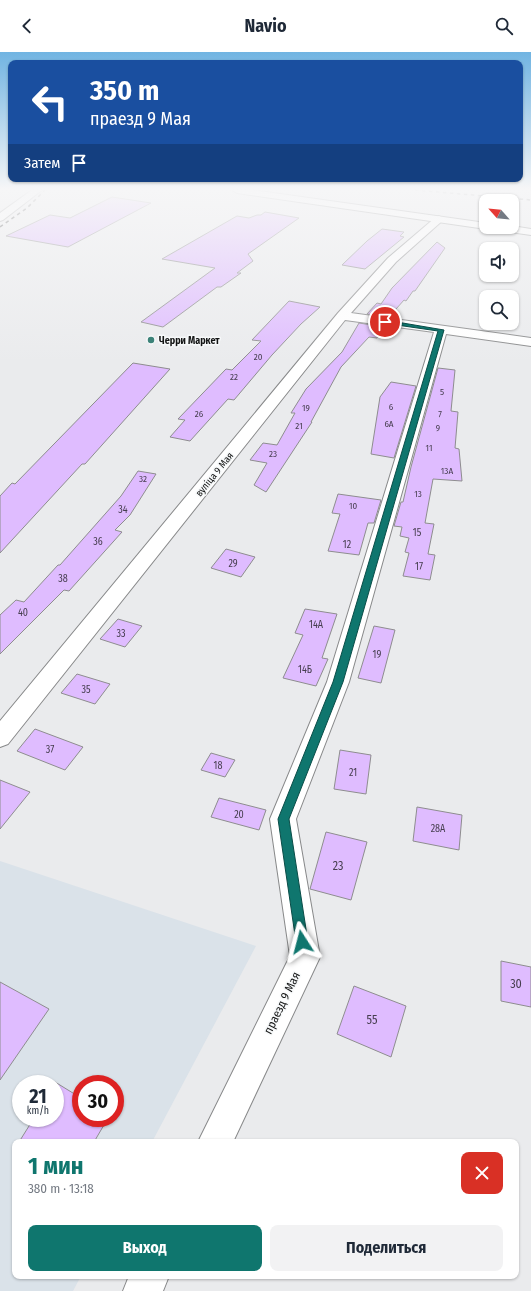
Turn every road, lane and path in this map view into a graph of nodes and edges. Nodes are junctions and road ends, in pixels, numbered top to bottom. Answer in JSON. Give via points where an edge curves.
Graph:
{"nodes":[{"id":1,"x":406,"y":248,"type":"edge"},
{"id":2,"x":342,"y":316,"type":"junction"},
{"id":3,"x":441,"y":330,"type":"junction"},
{"id":4,"x":531,"y":342,"type":"edge"},
{"id":5,"x":0,"y":738,"type":"edge"},
{"id":6,"x":216,"y":1139,"type":"edge"},
{"id":7,"x":148,"y":1279,"type":"edge"},
{"id":8,"x":142,"y":1291,"type":"edge"}],
"edges":[{"from":1,"to":2,"type":"street","name":"вуліца 9 Мая"},
{"from":2,"to":3,"type":"street"},
{"from":2,"to":5,"type":"street","name":"вуліца 9 Мая"},
{"from":3,"to":4,"type":"street"},
{"from":3,"to":6,"type":"street","name":"праезд 9 Мая","via":[[338,682],[283,819],[305,957]]},
{"from":7,"to":8,"type":"street"}]}
